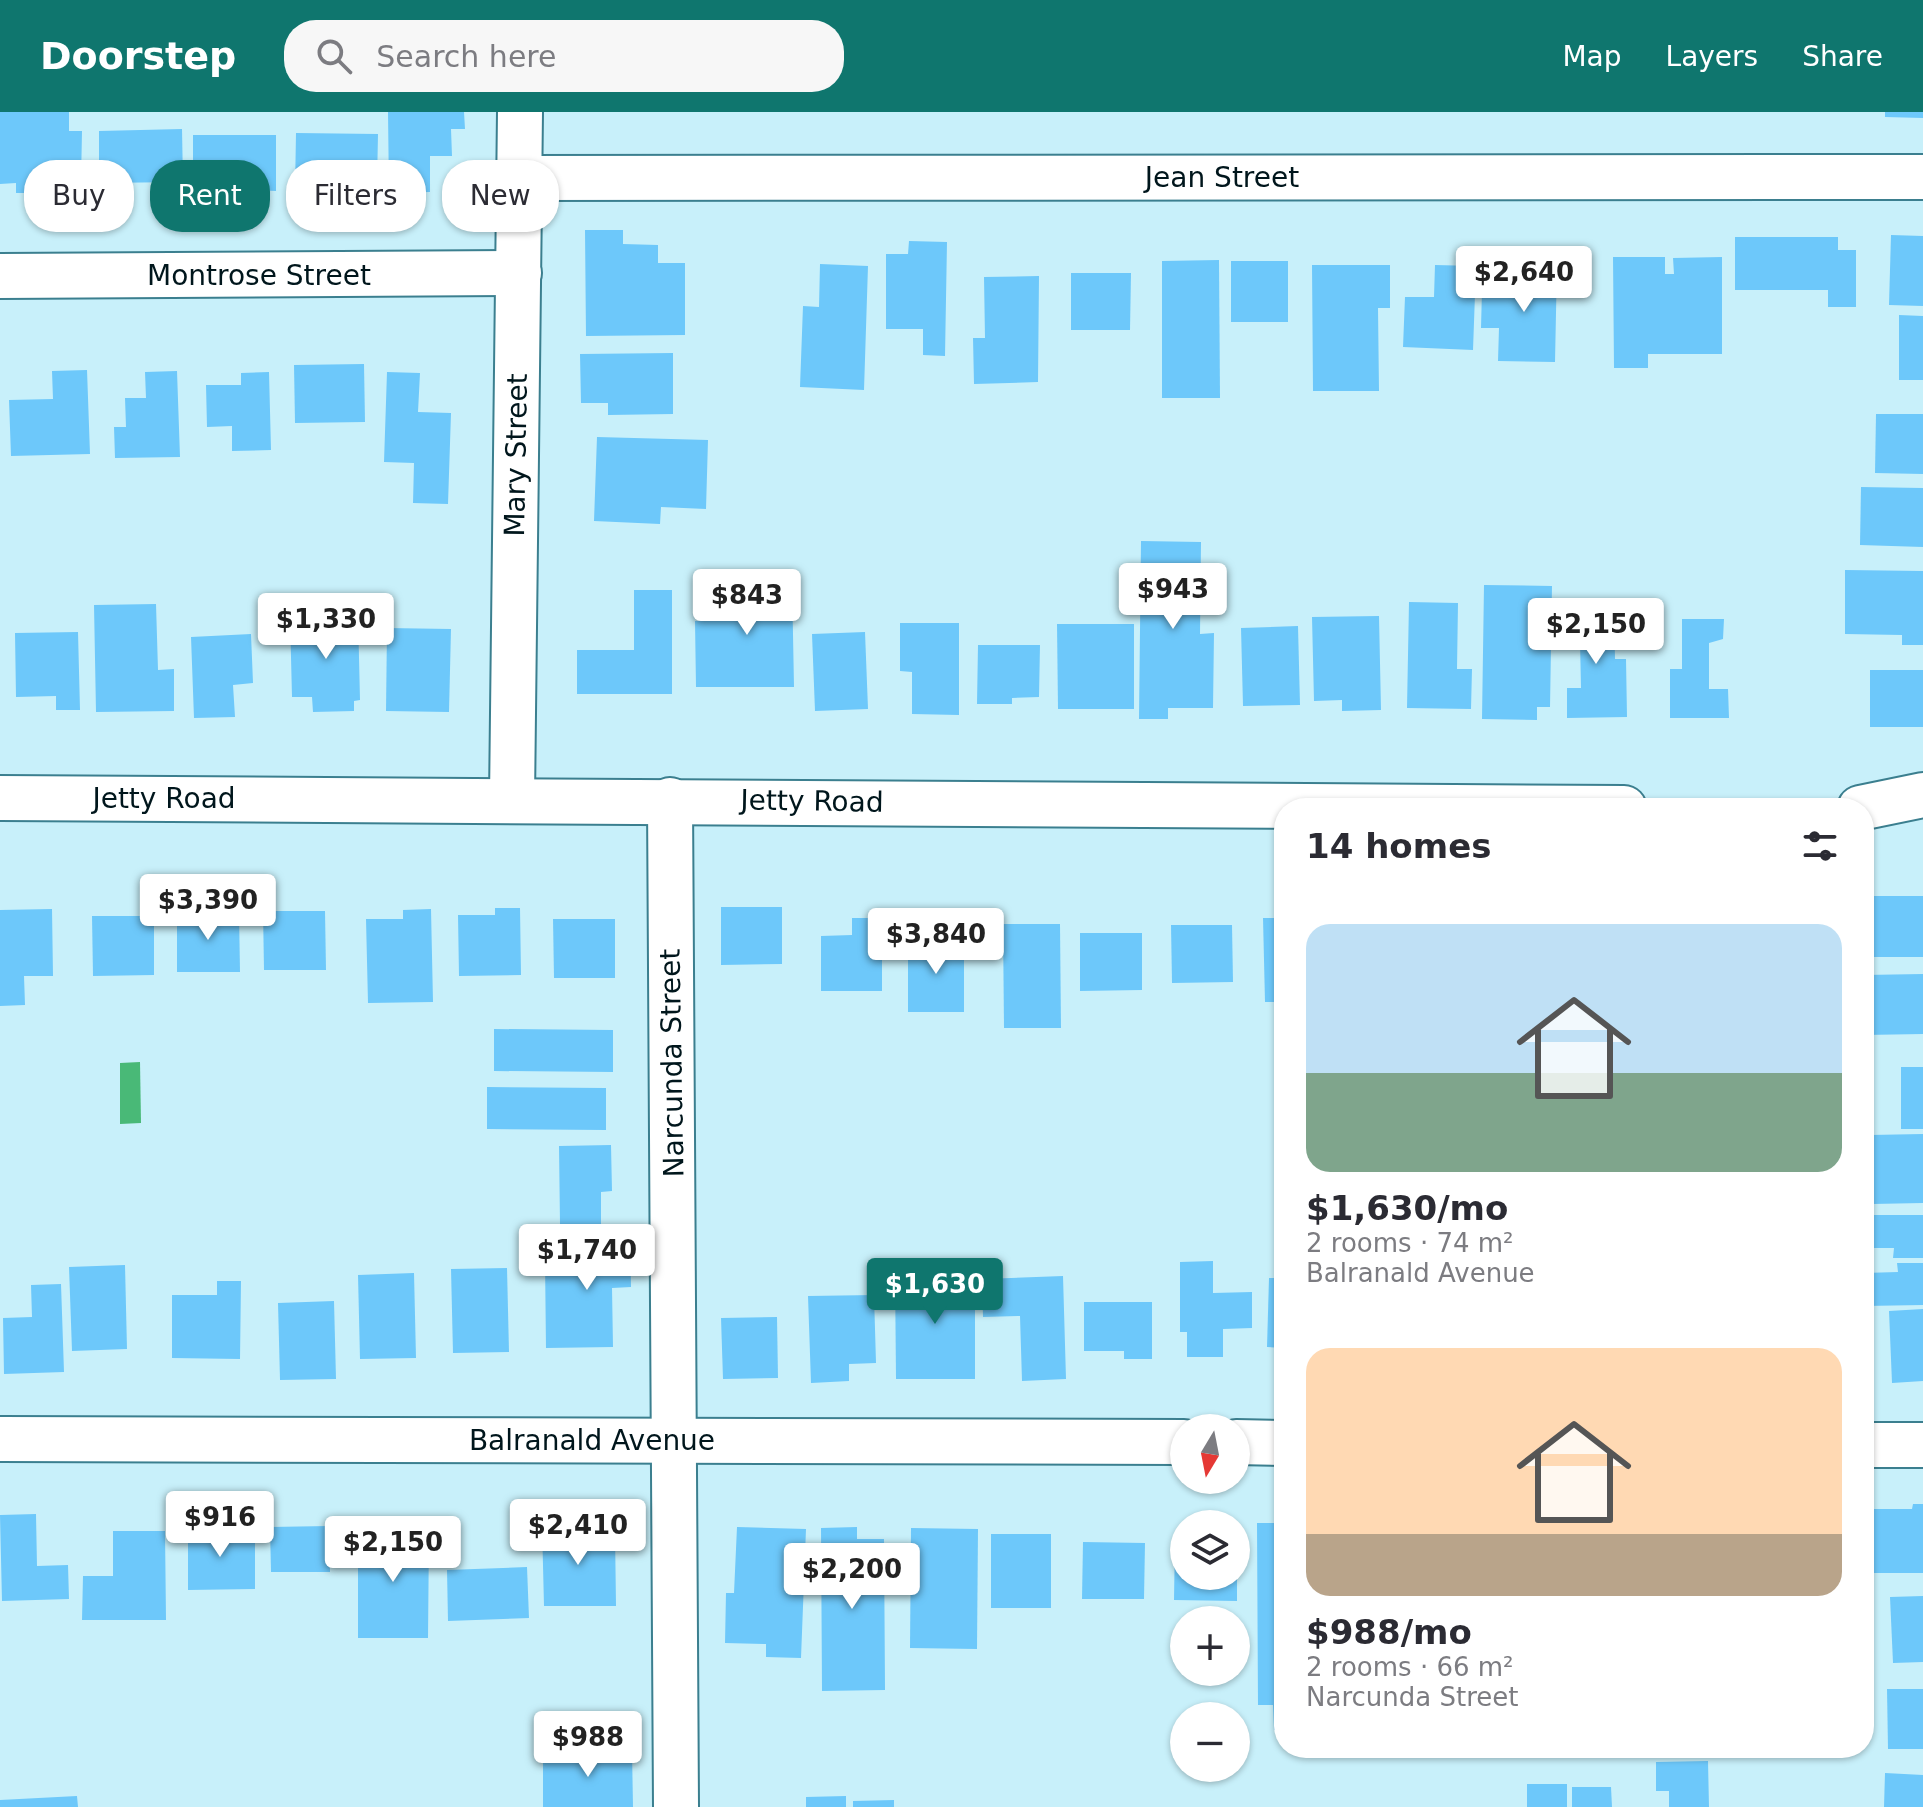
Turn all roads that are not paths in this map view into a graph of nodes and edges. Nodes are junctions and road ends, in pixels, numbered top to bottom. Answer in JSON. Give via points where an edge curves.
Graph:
{"nodes":[{"id":1,"x":520,"y":112,"type":"edge"},
{"id":2,"x":521,"y":160,"type":"edge"},
{"id":3,"x":1923,"y":177,"type":"edge"},
{"id":4,"x":559,"y":178,"type":"edge"},
{"id":5,"x":520,"y":232,"type":"edge"},
{"id":6,"x":519,"y":273,"type":"junction"},
{"id":7,"x":0,"y":276,"type":"edge"},
{"id":8,"x":1923,"y":795,"type":"edge"},
{"id":9,"x":0,"y":798,"type":"edge"},
{"id":10,"x":512,"y":799,"type":"junction"},
{"id":11,"x":670,"y":800,"type":"junction"},
{"id":12,"x":1274,"y":805,"type":"edge"},
{"id":13,"x":1874,"y":806,"type":"edge"},
{"id":14,"x":1874,"y":810,"type":"edge"},
{"id":15,"x":1923,"y":813,"type":"edge"},
{"id":16,"x":0,"y":1439,"type":"edge"},
{"id":17,"x":676,"y":1440,"type":"junction"},
{"id":18,"x":1170,"y":1442,"type":"edge"},
{"id":19,"x":1250,"y":1442,"type":"edge"},
{"id":20,"x":1274,"y":1443,"type":"edge"},
{"id":21,"x":1874,"y":1445,"type":"edge"},
{"id":22,"x":1923,"y":1445,"type":"edge"},
{"id":23,"x":676,"y":1807,"type":"edge"}],
"edges":[{"from":1,"to":2,"type":"street","name":"Mary Street"},
{"from":3,"to":4,"type":"street","name":"Jean Street"},
{"from":5,"to":6,"type":"street","name":"Mary Street"},
{"from":6,"to":7,"type":"street","name":"Montrose Street"},
{"from":6,"to":10,"type":"street","name":"Mary Street"},
{"from":8,"to":13,"type":"street"},
{"from":9,"to":10,"type":"street","name":"Jetty Road"},
{"from":10,"to":11,"type":"street","name":"Jetty Road"},
{"from":11,"to":12,"type":"street","name":"Jetty Road"},
{"from":11,"to":17,"type":"street","name":"Narcunda Street"},
{"from":14,"to":15,"type":"street"},
{"from":16,"to":17,"type":"street","name":"Balranald Avenue"},
{"from":17,"to":18,"type":"street","name":"Balranald Avenue"},
{"from":17,"to":23,"type":"street","name":"Narcunda Street"},
{"from":19,"to":20,"type":"street"},
{"from":21,"to":22,"type":"street"}]}
